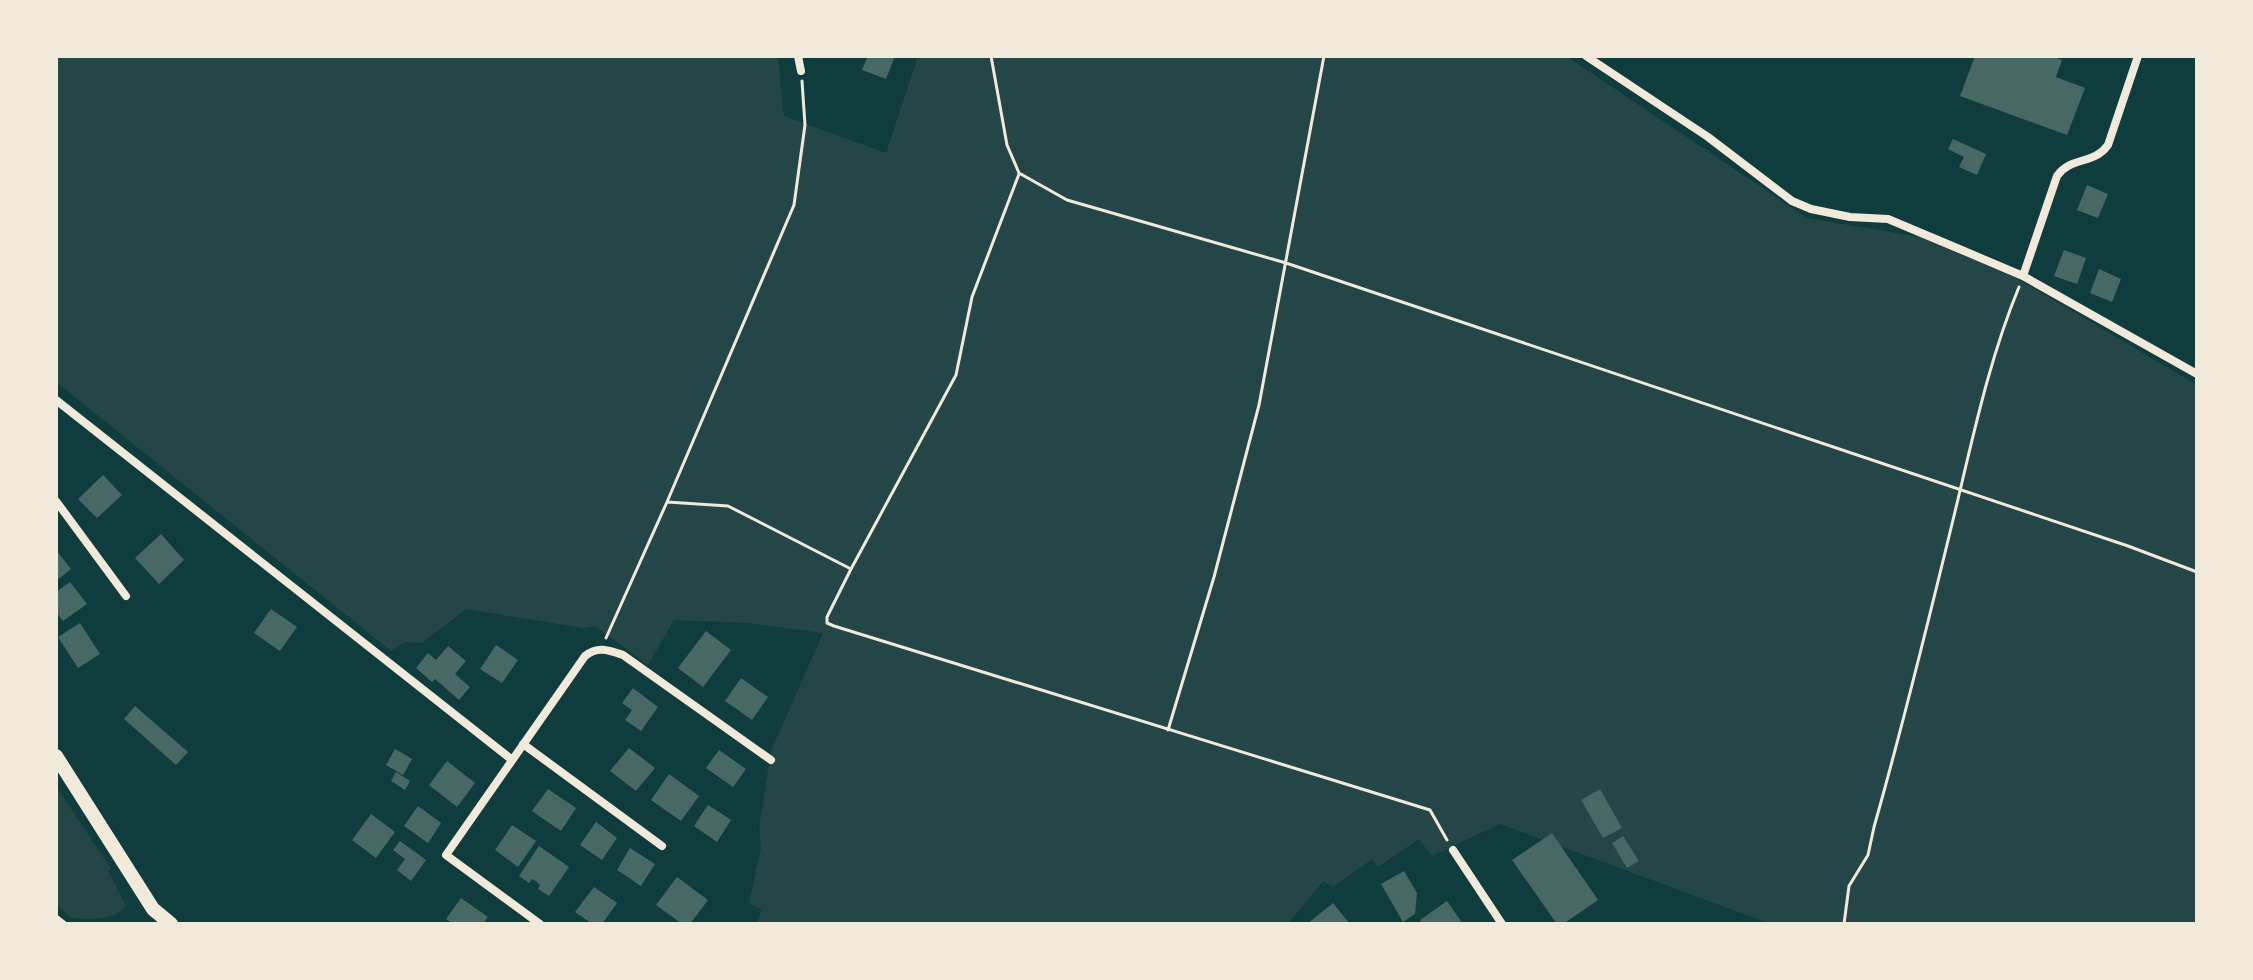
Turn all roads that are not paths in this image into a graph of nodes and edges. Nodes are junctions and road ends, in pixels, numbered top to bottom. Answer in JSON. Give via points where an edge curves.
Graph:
{"nodes":[{"id":1,"x":798,"y":56,"type":"edge"},
{"id":2,"x":1586,"y":56,"type":"edge"},
{"id":3,"x":2138,"y":56,"type":"edge"},
{"id":4,"x":801,"y":71,"type":"road end"},
{"id":5,"x":2023,"y":276,"type":"junction"},
{"id":6,"x":2197,"y":374,"type":"edge"},
{"id":7,"x":56,"y":400,"type":"edge"},
{"id":8,"x":56,"y":501,"type":"edge"},
{"id":9,"x":126,"y":596,"type":"dead end"},
{"id":10,"x":523,"y":744,"type":"junction"},
{"id":11,"x":56,"y":756,"type":"edge"},
{"id":12,"x":511,"y":759,"type":"junction"},
{"id":13,"x":771,"y":760,"type":"dead end"},
{"id":14,"x":662,"y":846,"type":"dead end"},
{"id":15,"x":1453,"y":850,"type":"road end"},
{"id":16,"x":56,"y":917,"type":"edge"},
{"id":17,"x":65,"y":924,"type":"edge"},
{"id":18,"x":168,"y":924,"type":"edge"},
{"id":19,"x":540,"y":924,"type":"edge"},
{"id":20,"x":1502,"y":924,"type":"edge"}],
"edges":[{"from":1,"to":4,"type":"street"},
{"from":2,"to":5,"type":"street","via":[[1792,201],[1850,217],[1888,219]]},
{"from":3,"to":5,"type":"street","via":[[2108,145],[2094,158],[2063,167],[2057,176]]},
{"from":5,"to":6,"type":"street"},
{"from":7,"to":12,"type":"street"},
{"from":8,"to":9,"type":"street"},
{"from":10,"to":12,"type":"street"},
{"from":10,"to":13,"type":"street","via":[[585,656],[601,649],[623,655]]},
{"from":10,"to":14,"type":"street"},
{"from":11,"to":18,"type":"main road","via":[[153,909]]},
{"from":12,"to":19,"type":"street","via":[[446,855]]},
{"from":15,"to":20,"type":"street"},
{"from":16,"to":17,"type":"lane"}]}
